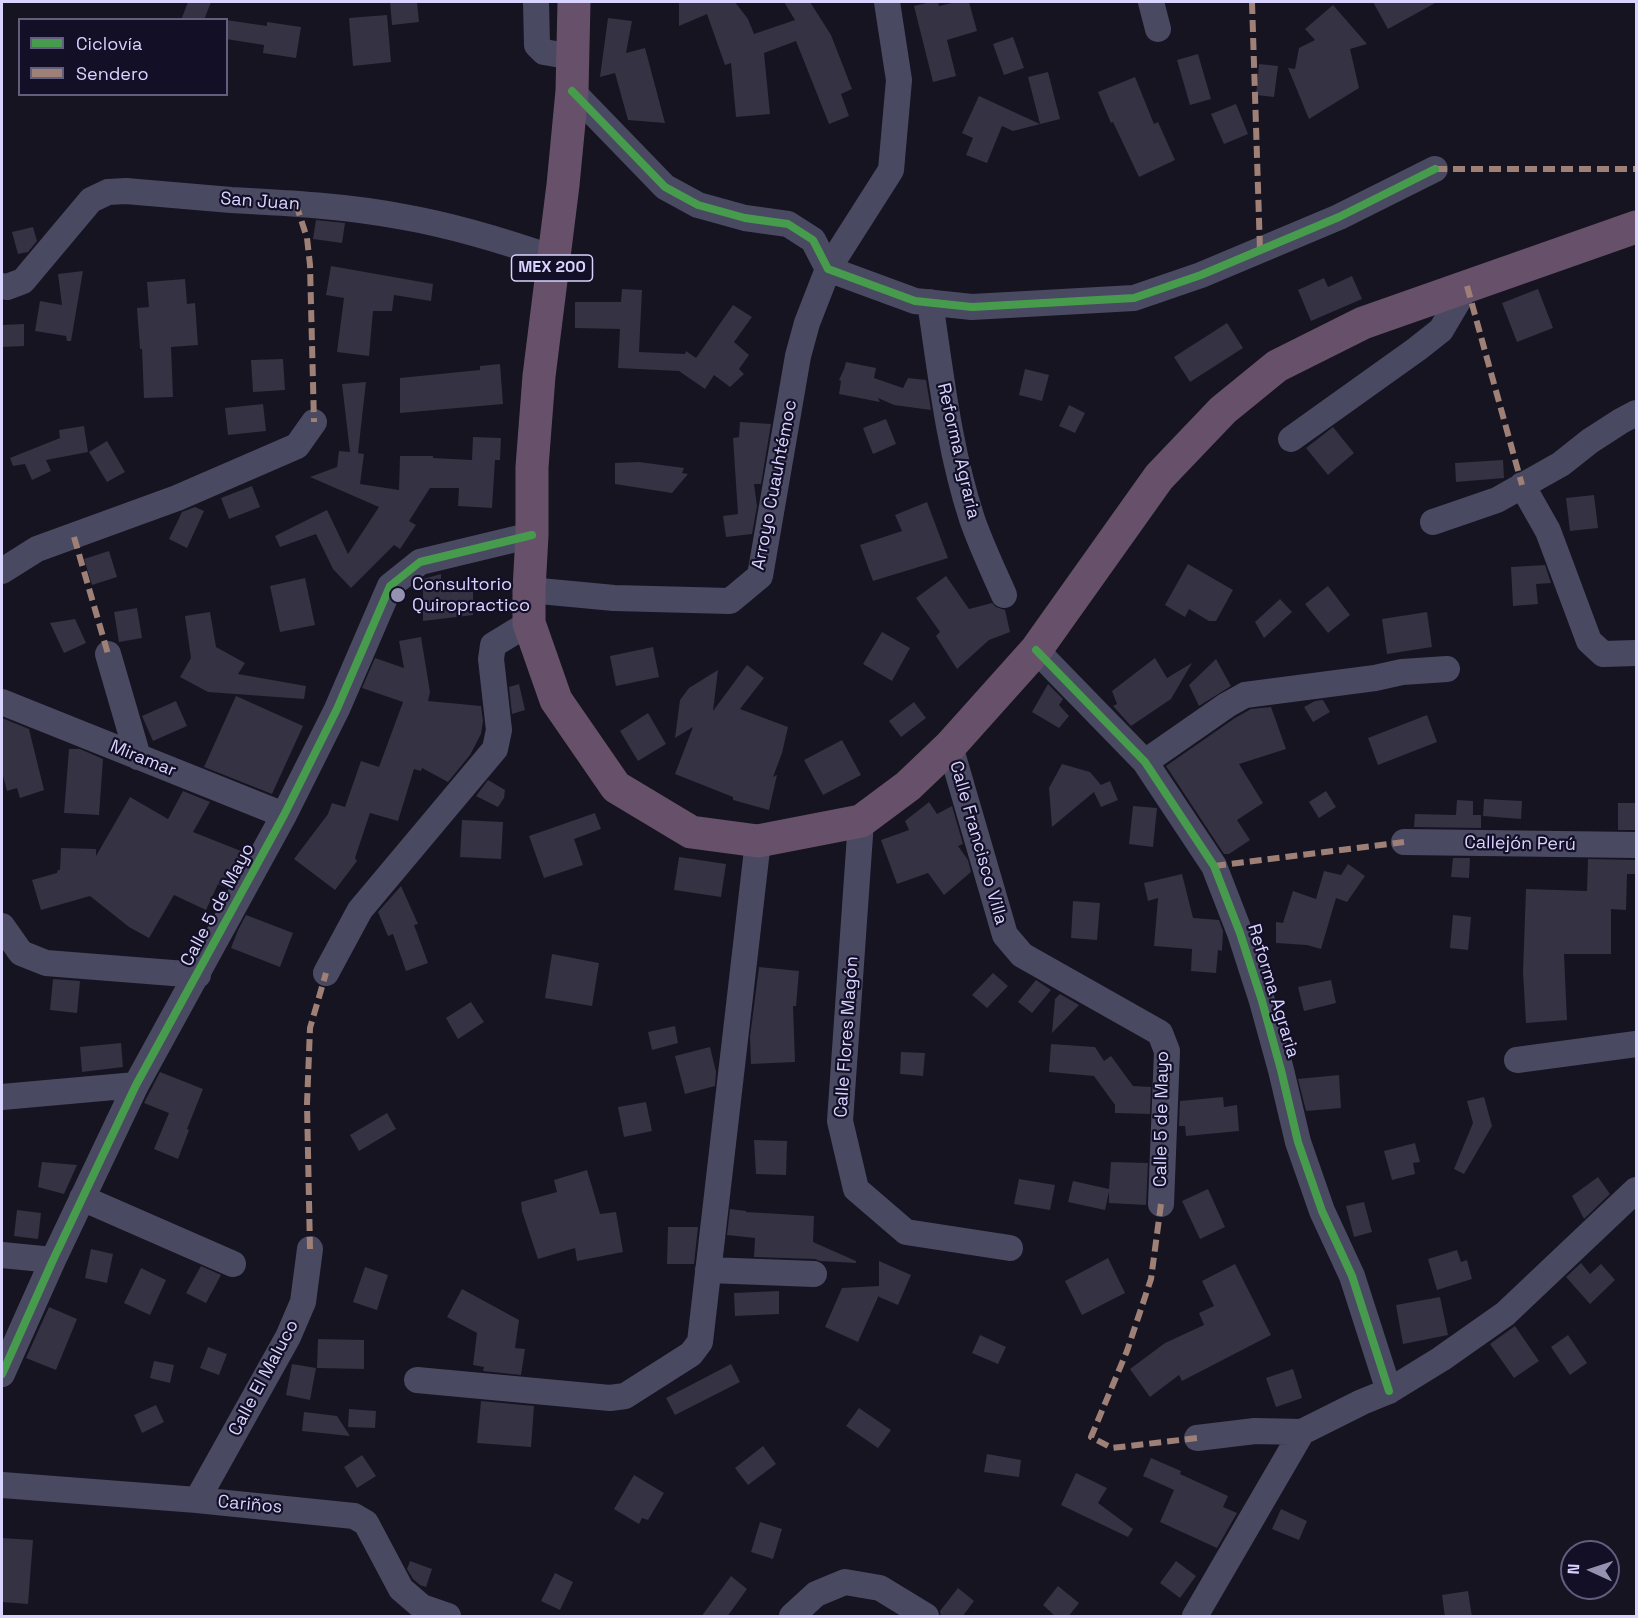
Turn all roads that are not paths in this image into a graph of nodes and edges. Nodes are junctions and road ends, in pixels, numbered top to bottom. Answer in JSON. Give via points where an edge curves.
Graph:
{"nodes":[{"id":1,"x":536,"y":2,"type":"edge"},
{"id":2,"x":574,"y":2,"type":"edge"},
{"id":3,"x":887,"y":2,"type":"edge"},
{"id":4,"x":1151,"y":2,"type":"edge"},
{"id":5,"x":1158,"y":29,"type":"dead end"},
{"id":6,"x":573,"y":57,"type":"junction"},
{"id":7,"x":572,"y":91,"type":"junction"},
{"id":8,"x":1435,"y":169,"type":"dead end"},
{"id":9,"x":1636,"y":227,"type":"edge"},
{"id":10,"x":554,"y":258,"type":"junction"},
{"id":11,"x":828,"y":269,"type":"junction"},
{"id":12,"x":2,"y":286,"type":"edge"},
{"id":13,"x":1467,"y":286,"type":"junction"},
{"id":14,"x":930,"y":302,"type":"junction"},
{"id":15,"x":1636,"y":413,"type":"edge"},
{"id":16,"x":314,"y":422,"type":"dead end"},
{"id":17,"x":1291,"y":439,"type":"dead end"},
{"id":18,"x":1522,"y":485,"type":"junction"},
{"id":19,"x":1433,"y":522,"type":"dead end"},
{"id":20,"x":532,"y":536,"type":"junction"},
{"id":21,"x":2,"y":571,"type":"edge"},
{"id":22,"x":529,"y":590,"type":"junction"},
{"id":23,"x":1004,"y":595,"type":"dead end"},
{"id":24,"x":529,"y":623,"type":"junction"},
{"id":25,"x":1036,"y":650,"type":"junction"},
{"id":26,"x":1636,"y":653,"type":"edge"},
{"id":27,"x":108,"y":654,"type":"dead end"},
{"id":28,"x":1447,"y":669,"type":"dead end"},
{"id":29,"x":2,"y":702,"type":"edge"},
{"id":30,"x":950,"y":746,"type":"junction"},
{"id":31,"x":138,"y":757,"type":"junction"},
{"id":32,"x":1145,"y":762,"type":"junction"},
{"id":33,"x":284,"y":814,"type":"junction"},
{"id":34,"x":861,"y":821,"type":"junction"},
{"id":35,"x":758,"y":841,"type":"junction"},
{"id":36,"x":1404,"y":842,"type":"dead end"},
{"id":37,"x":1636,"y":845,"type":"edge"},
{"id":38,"x":2,"y":926,"type":"edge"},
{"id":39,"x":11,"y":956,"type":"edge"},
{"id":40,"x":326,"y":973,"type":"dead end"},
{"id":41,"x":198,"y":975,"type":"junction"},
{"id":42,"x":1160,"y":1033,"type":"joint"},
{"id":43,"x":1636,"y":1044,"type":"edge"},
{"id":44,"x":1517,"y":1060,"type":"dead end"},
{"id":45,"x":136,"y":1085,"type":"junction"},
{"id":46,"x":2,"y":1097,"type":"edge"},
{"id":47,"x":1636,"y":1190,"type":"edge"},
{"id":48,"x":82,"y":1198,"type":"junction"},
{"id":49,"x":1161,"y":1204,"type":"dead end"},
{"id":50,"x":1010,"y":1248,"type":"dead end"},
{"id":51,"x":310,"y":1249,"type":"dead end"},
{"id":52,"x":2,"y":1256,"type":"edge"},
{"id":53,"x":53,"y":1260,"type":"junction"},
{"id":54,"x":233,"y":1264,"type":"dead end"},
{"id":55,"x":708,"y":1270,"type":"junction"},
{"id":56,"x":813,"y":1274,"type":"dead end"},
{"id":57,"x":2,"y":1374,"type":"edge"},
{"id":58,"x":417,"y":1380,"type":"dead end"},
{"id":59,"x":1389,"y":1391,"type":"junction"},
{"id":60,"x":1302,"y":1432,"type":"junction"},
{"id":61,"x":1197,"y":1438,"type":"dead end"},
{"id":62,"x":2,"y":1485,"type":"edge"},
{"id":63,"x":197,"y":1500,"type":"junction"},
{"id":64,"x":448,"y":1617,"type":"edge"},
{"id":65,"x":792,"y":1617,"type":"edge"},
{"id":66,"x":926,"y":1617,"type":"edge"},
{"id":67,"x":1195,"y":1617,"type":"edge"}],
"edges":[{"from":1,"to":6,"type":"street","via":[[537,45],[544,52]]},
{"from":2,"to":6,"type":"highway","number":"MEX 200"},
{"from":3,"to":11,"type":"street","via":[[899,80],[891,170]]},
{"from":4,"to":5,"type":"street"},
{"from":6,"to":7,"type":"highway","number":"MEX 200"},
{"from":7,"to":10,"type":"highway","number":"MEX 200"},
{"from":7,"to":11,"type":"street","via":[[665,187],[698,205],[745,218],[788,224],[813,240]]},
{"from":8,"to":14,"type":"street","via":[[1340,217],[1201,275],[1134,298],[972,307]]},
{"from":9,"to":13,"type":"highway","number":"MEX 200"},
{"from":10,"to":12,"type":"street","name":"San Juan","via":[[504,240],[403,216],[126,191],[108,192],[91,200],[23,281]]},
{"from":10,"to":20,"type":"highway","number":"MEX 200","via":[[539,376],[532,467]]},
{"from":11,"to":14,"type":"street","via":[[915,301]]},
{"from":11,"to":22,"type":"street","name":"Arroyo Cuauhtémoc","via":[[798,357],[760,576],[730,601],[614,598]]},
{"from":13,"to":17,"type":"street","via":[[1441,330]]},
{"from":13,"to":25,"type":"highway","number":"MEX 200","via":[[1363,323],[1277,366],[1223,410],[1159,477]]},
{"from":14,"to":23,"type":"street","name":"Reforma Agraria","via":[[945,407],[961,482],[972,520]]},
{"from":15,"to":18,"type":"street","via":[[1590,441],[1561,465]]},
{"from":16,"to":21,"type":"street","via":[[297,446],[177,498],[38,549]]},
{"from":18,"to":19,"type":"street","via":[[1497,500]]},
{"from":18,"to":26,"type":"street","via":[[1548,531],[1589,641],[1603,654]]},
{"from":20,"to":22,"type":"highway","number":"MEX 200"},
{"from":20,"to":33,"type":"street","name":"Calle 5 de Mayo","via":[[420,562],[390,586],[337,709]]},
{"from":22,"to":24,"type":"highway","number":"MEX 200"},
{"from":24,"to":35,"type":"highway","number":"MEX 200","via":[[556,700],[616,787],[691,832]]},
{"from":24,"to":40,"type":"street","via":[[493,645],[499,730],[495,749],[360,910]]},
{"from":25,"to":30,"type":"highway","number":"MEX 200"},
{"from":25,"to":32,"type":"street","name":"Reforma Agraria"},
{"from":27,"to":31,"type":"street"},
{"from":28,"to":32,"type":"street","via":[[1245,695]]},
{"from":29,"to":31,"type":"street","name":"Miramar"},
{"from":30,"to":34,"type":"highway","number":"MEX 200","via":[[908,786]]},
{"from":30,"to":42,"type":"street","name":"Calle Francisco Villa","via":[[1005,935],[1022,955]]},
{"from":31,"to":33,"type":"street","name":"Miramar"},
{"from":32,"to":59,"type":"street","name":"Reforma Agraria","via":[[1214,866],[1223,888],[1262,1001],[1298,1142],[1322,1211],[1352,1276]]},
{"from":33,"to":41,"type":"street","name":"Calle 5 de Mayo"},
{"from":34,"to":35,"type":"highway","number":"MEX 200"},
{"from":34,"to":50,"type":"street","name":"Calle Flores Magón","via":[[840,1121],[856,1189],[906,1232]]},
{"from":35,"to":55,"type":"street"},
{"from":36,"to":37,"type":"street","name":"Callejón Perú"},
{"from":38,"to":39,"type":"street"},
{"from":39,"to":41,"type":"street","via":[[46,963]]},
{"from":41,"to":45,"type":"street","name":"Calle 5 de Mayo"},
{"from":42,"to":49,"type":"street","name":"Calle 5 de Mayo","via":[[1167,1051]]},
{"from":43,"to":44,"type":"street"},
{"from":45,"to":46,"type":"street"},
{"from":45,"to":48,"type":"street","name":"Calle 5 de Mayo"},
{"from":47,"to":59,"type":"street","via":[[1505,1314]]},
{"from":48,"to":53,"type":"street","name":"Calle 5 de Mayo"},
{"from":48,"to":54,"type":"street"},
{"from":51,"to":63,"type":"street","name":"Calle El Maluco","via":[[303,1302],[288,1337]]},
{"from":52,"to":53,"type":"street"},
{"from":53,"to":57,"type":"street","name":"Calle 5 de Mayo"},
{"from":55,"to":56,"type":"street"},
{"from":55,"to":58,"type":"street","via":[[700,1342],[691,1354],[625,1396],[610,1398]]},
{"from":59,"to":60,"type":"street"},
{"from":60,"to":61,"type":"street","via":[[1255,1431]]},
{"from":60,"to":67,"type":"street"},
{"from":62,"to":63,"type":"street","name":"Cariños"},
{"from":63,"to":64,"type":"street","name":"Cariños","via":[[354,1516],[366,1523],[401,1589],[422,1607]]},
{"from":65,"to":66,"type":"street","via":[[816,1593],[845,1582],[880,1588]]}]}
